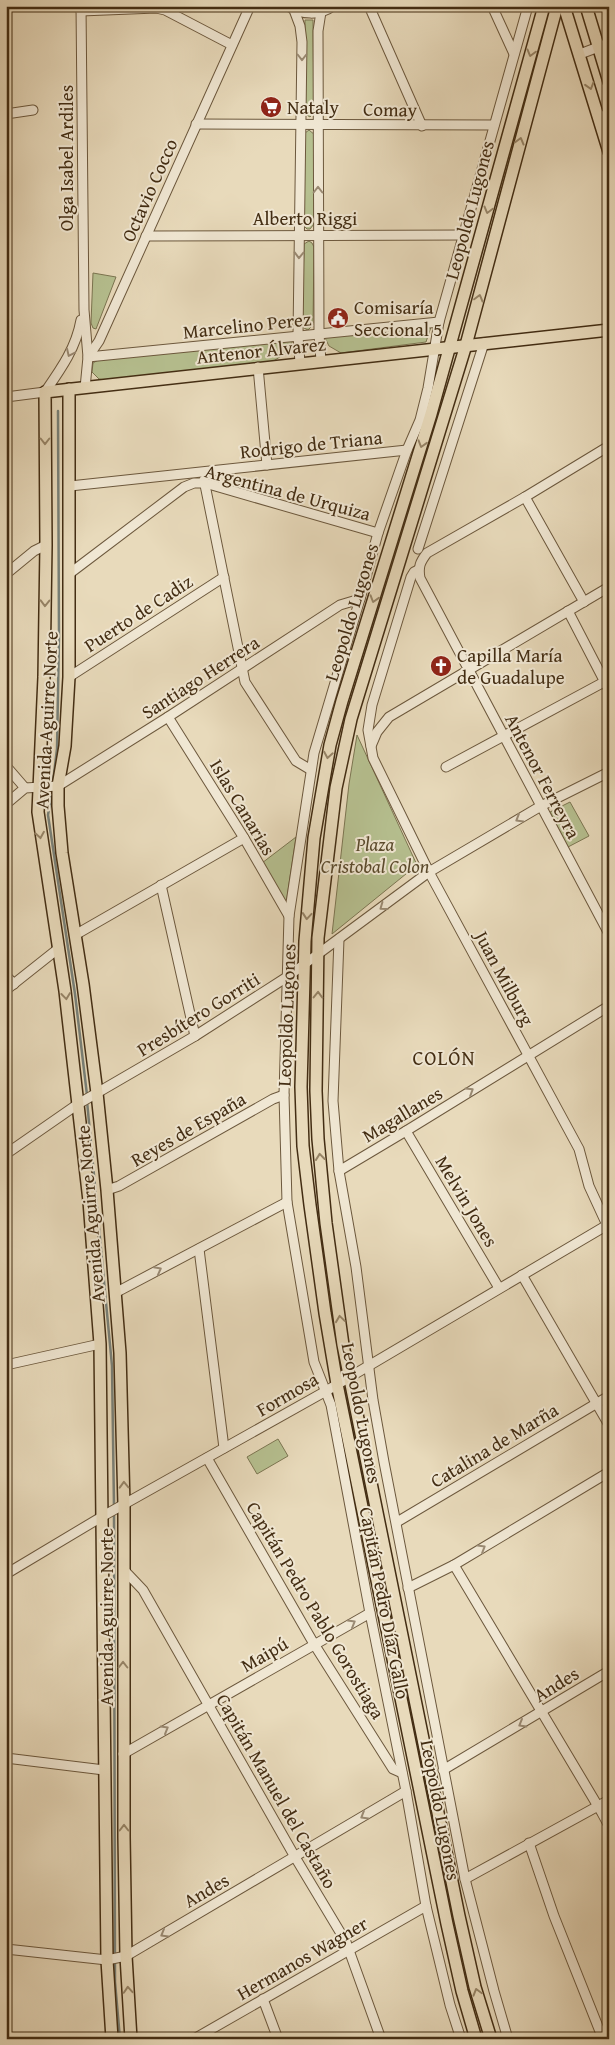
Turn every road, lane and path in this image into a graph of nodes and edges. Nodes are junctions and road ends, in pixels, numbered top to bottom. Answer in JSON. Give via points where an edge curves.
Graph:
{"nodes":[{"id":1,"x":250,"y":6,"type":"edge"},
{"id":2,"x":333,"y":6,"type":"edge"},
{"id":3,"x":368,"y":6,"type":"edge"},
{"id":4,"x":492,"y":6,"type":"edge"},
{"id":5,"x":528,"y":6,"type":"edge"},
{"id":6,"x":544,"y":6,"type":"edge"},
{"id":7,"x":557,"y":6,"type":"edge"},
{"id":8,"x":564,"y":6,"type":"edge"},
{"id":9,"x":586,"y":6,"type":"edge"},
{"id":10,"x":81,"y":8,"type":"edge"},
{"id":11,"x":291,"y":8,"type":"edge"},
{"id":12,"x":321,"y":12,"type":"junction"},
{"id":13,"x":549,"y":32,"type":"junction"},
{"id":14,"x":574,"y":33,"type":"junction"},
{"id":15,"x":232,"y":45,"type":"junction"},
{"id":16,"x":603,"y":45,"type":"edge"},
{"id":17,"x":514,"y":54,"type":"junction"},
{"id":18,"x":580,"y":54,"type":"junction"},
{"id":19,"x":609,"y":82,"type":"edge"},
{"id":20,"x":33,"y":110,"type":"dead end"},
{"id":21,"x":6,"y":114,"type":"edge"},
{"id":22,"x":604,"y":116,"type":"edge"},
{"id":23,"x":196,"y":124,"type":"junction"},
{"id":24,"x":318,"y":124,"type":"junction"},
{"id":25,"x":301,"y":125,"type":"junction"},
{"id":26,"x":494,"y":125,"type":"junction"},
{"id":27,"x":422,"y":126,"type":"junction"},
{"id":28,"x":609,"y":152,"type":"edge"},
{"id":29,"x":299,"y":234,"type":"junction"},
{"id":30,"x":318,"y":234,"type":"junction"},
{"id":31,"x":464,"y":235,"type":"junction"},
{"id":32,"x":146,"y":236,"type":"junction"},
{"id":33,"x":84,"y":310,"type":"junction"},
{"id":34,"x":438,"y":322,"type":"junction"},
{"id":35,"x":609,"y":330,"type":"edge"},
{"id":36,"x":319,"y":334,"type":"junction"},
{"id":37,"x":298,"y":336,"type":"junction"},
{"id":38,"x":484,"y":343,"type":"junction"},
{"id":39,"x":466,"y":345,"type":"junction"},
{"id":40,"x":450,"y":347,"type":"junction"},
{"id":41,"x":434,"y":349,"type":"junction"},
{"id":42,"x":88,"y":357,"type":"junction"},
{"id":43,"x":321,"y":361,"type":"junction"},
{"id":44,"x":300,"y":363,"type":"junction"},
{"id":45,"x":258,"y":367,"type":"junction"},
{"id":46,"x":85,"y":388,"type":"junction"},
{"id":47,"x":68,"y":389,"type":"junction"},
{"id":48,"x":45,"y":392,"type":"junction"},
{"id":49,"x":6,"y":396,"type":"edge"},
{"id":50,"x":609,"y":446,"type":"edge"},
{"id":51,"x":407,"y":450,"type":"junction"},
{"id":52,"x":267,"y":465,"type":"junction"},
{"id":53,"x":201,"y":472,"type":"junction"},
{"id":54,"x":205,"y":484,"type":"junction"},
{"id":55,"x":70,"y":486,"type":"junction"},
{"id":56,"x":525,"y":497,"type":"junction"},
{"id":57,"x":378,"y":533,"type":"junction"},
{"id":58,"x":405,"y":544,"type":"junction"},
{"id":59,"x":46,"y":545,"type":"junction"},
{"id":60,"x":423,"y":551,"type":"junction"},
{"id":61,"x":418,"y":570,"type":"junction"},
{"id":62,"x":6,"y":574,"type":"edge"},
{"id":63,"x":69,"y":574,"type":"junction"},
{"id":64,"x":224,"y":577,"type":"junction"},
{"id":65,"x":609,"y":587,"type":"edge"},
{"id":66,"x":360,"y":599,"type":"junction"},
{"id":67,"x":584,"y":602,"type":"junction"},
{"id":68,"x":568,"y":611,"type":"junction"},
{"id":69,"x":468,"y":668,"type":"junction"},
{"id":70,"x":241,"y":670,"type":"junction"},
{"id":71,"x":69,"y":677,"type":"junction"},
{"id":72,"x":607,"y":686,"type":"edge"},
{"id":73,"x":168,"y":717,"type":"junction"},
{"id":74,"x":503,"y":736,"type":"junction"},
{"id":75,"x":371,"y":746,"type":"junction"},
{"id":76,"x":6,"y":766,"type":"edge"},
{"id":77,"x":446,"y":767,"type":"dead end"},
{"id":78,"x":311,"y":770,"type":"junction"},
{"id":79,"x":609,"y":772,"type":"edge"},
{"id":80,"x":58,"y":786,"type":"junction"},
{"id":81,"x":38,"y":787,"type":"junction"},
{"id":82,"x":25,"y":788,"type":"junction"},
{"id":83,"x":6,"y":804,"type":"edge"},
{"id":84,"x":541,"y":806,"type":"junction"},
{"id":85,"x":244,"y":838,"type":"junction"},
{"id":86,"x":429,"y":872,"type":"junction"},
{"id":87,"x":161,"y":885,"type":"junction"},
{"id":88,"x":289,"y":916,"type":"junction"},
{"id":89,"x":609,"y":934,"type":"edge"},
{"id":90,"x":75,"y":935,"type":"junction"},
{"id":91,"x":339,"y":939,"type":"junction"},
{"id":92,"x":58,"y":948,"type":"junction"},
{"id":93,"x":319,"y":954,"type":"junction"},
{"id":94,"x":304,"y":965,"type":"junction"},
{"id":95,"x":6,"y":976,"type":"edge"},
{"id":96,"x":287,"y":977,"type":"junction"},
{"id":97,"x":10,"y":987,"type":"edge"},
{"id":98,"x":609,"y":1006,"type":"edge"},
{"id":99,"x":195,"y":1036,"type":"junction"},
{"id":100,"x":528,"y":1055,"type":"junction"},
{"id":101,"x":284,"y":1095,"type":"junction"},
{"id":102,"x":88,"y":1098,"type":"junction"},
{"id":103,"x":406,"y":1131,"type":"junction"},
{"id":104,"x":6,"y":1154,"type":"edge"},
{"id":105,"x":339,"y":1171,"type":"junction"},
{"id":106,"x":107,"y":1190,"type":"junction"},
{"id":107,"x":287,"y":1202,"type":"junction"},
{"id":108,"x":608,"y":1225,"type":"edge"},
{"id":109,"x":199,"y":1249,"type":"junction"},
{"id":110,"x":522,"y":1275,"type":"junction"},
{"id":111,"x":499,"y":1288,"type":"junction"},
{"id":112,"x":115,"y":1293,"type":"junction"},
{"id":113,"x":100,"y":1344,"type":"junction"},
{"id":114,"x":369,"y":1364,"type":"junction"},
{"id":115,"x":6,"y":1365,"type":"edge"},
{"id":116,"x":350,"y":1376,"type":"junction"},
{"id":117,"x":337,"y":1384,"type":"junction"},
{"id":118,"x":326,"y":1391,"type":"junction"},
{"id":119,"x":609,"y":1396,"type":"edge"},
{"id":120,"x":596,"y":1403,"type":"junction"},
{"id":121,"x":609,"y":1425,"type":"edge"},
{"id":122,"x":224,"y":1448,"type":"junction"},
{"id":123,"x":207,"y":1458,"type":"junction"},
{"id":124,"x":609,"y":1472,"type":"edge"},
{"id":125,"x":121,"y":1506,"type":"junction"},
{"id":126,"x":106,"y":1515,"type":"junction"},
{"id":127,"x":396,"y":1522,"type":"junction"},
{"id":128,"x":454,"y":1564,"type":"junction"},
{"id":129,"x":124,"y":1570,"type":"junction"},
{"id":130,"x":6,"y":1574,"type":"edge"},
{"id":131,"x":408,"y":1588,"type":"junction"},
{"id":132,"x":370,"y":1613,"type":"junction"},
{"id":133,"x":314,"y":1644,"type":"junction"},
{"id":134,"x":609,"y":1671,"type":"edge"},
{"id":135,"x":208,"y":1705,"type":"junction"},
{"id":136,"x":542,"y":1712,"type":"junction"},
{"id":137,"x":123,"y":1754,"type":"junction"},
{"id":138,"x":6,"y":1758,"type":"edge"},
{"id":139,"x":104,"y":1770,"type":"junction"},
{"id":140,"x":443,"y":1770,"type":"junction"},
{"id":141,"x":402,"y":1773,"type":"junction"},
{"id":142,"x":406,"y":1791,"type":"junction"},
{"id":143,"x":609,"y":1800,"type":"edge"},
{"id":144,"x":598,"y":1806,"type":"junction"},
{"id":145,"x":609,"y":1826,"type":"edge"},
{"id":146,"x":529,"y":1843,"type":"junction"},
{"id":147,"x":295,"y":1857,"type":"junction"},
{"id":148,"x":465,"y":1879,"type":"junction"},
{"id":149,"x":426,"y":1906,"type":"junction"},
{"id":150,"x":6,"y":1949,"type":"edge"},
{"id":151,"x":349,"y":1950,"type":"junction"},
{"id":152,"x":116,"y":1958,"type":"junction"},
{"id":153,"x":263,"y":1999,"type":"junction"},
{"id":154,"x":112,"y":2039,"type":"edge"},
{"id":155,"x":131,"y":2039,"type":"edge"},
{"id":156,"x":194,"y":2039,"type":"edge"},
{"id":157,"x":278,"y":2039,"type":"edge"},
{"id":158,"x":381,"y":2039,"type":"edge"},
{"id":159,"x":461,"y":2039,"type":"edge"},
{"id":160,"x":476,"y":2039,"type":"edge"},
{"id":161,"x":491,"y":2039,"type":"edge"},
{"id":162,"x":508,"y":2039,"type":"edge"},
{"id":163,"x":603,"y":2039,"type":"edge"}],
"edges":[{"from":1,"to":15,"type":"street","name":"Octavio Cocco"},
{"from":2,"to":12,"type":"street"},
{"from":3,"to":27,"type":"street"},
{"from":4,"to":17,"type":"street"},
{"from":5,"to":17,"type":"street","name":"Capitán Pedro Díaz Gallo"},
{"from":6,"to":40,"type":"main road","name":"Leopoldo Lugones","one_way":true},
{"from":7,"to":13,"type":"main road","name":"Leopoldo Lugones"},
{"from":8,"to":14,"type":"main road"},
{"from":9,"to":16,"type":"main road"},
{"from":10,"to":15,"type":"street","via":[[165,10]]},
{"from":10,"to":33,"type":"street","name":"Olga Isabel Ardiles"},
{"from":11,"to":12,"type":"street","via":[[303,13]]},
{"from":11,"to":25,"type":"street","one_way":true,"via":[[300,26],[302,42]]},
{"from":12,"to":24,"type":"street"},
{"from":13,"to":14,"type":"main road","via":[[554,28],[564,28]]},
{"from":39,"to":13,"type":"main road","name":"Leopoldo Lugones","one_way":true},
{"from":14,"to":18,"type":"main road"},
{"from":15,"to":23,"type":"street","name":"Octavio Cocco"},
{"from":16,"to":18,"type":"street"},
{"from":16,"to":19,"type":"main road"},
{"from":17,"to":26,"type":"street","name":"Capitán Pedro Díaz Gallo"},
{"from":18,"to":22,"type":"main road","one_way":true},
{"from":20,"to":21,"type":"street"},
{"from":22,"to":28,"type":"main road"},
{"from":23,"to":25,"type":"street","name":"Comay"},
{"from":23,"to":32,"type":"street","name":"Octavio Cocco"},
{"from":24,"to":25,"type":"street","name":"Comay"},
{"from":24,"to":27,"type":"street","name":"Comay"},
{"from":30,"to":24,"type":"street","one_way":true},
{"from":25,"to":29,"type":"street"},
{"from":26,"to":27,"type":"street","name":"Comay"},
{"from":26,"to":31,"type":"street","name":"Capitán Pedro Díaz Gallo"},
{"from":29,"to":30,"type":"street","name":"Alberto Riggi"},
{"from":29,"to":32,"type":"street","name":"Alberto Riggi"},
{"from":29,"to":37,"type":"street","one_way":true},
{"from":30,"to":31,"type":"street","name":"Alberto Riggi"},
{"from":30,"to":36,"type":"street"},
{"from":31,"to":34,"type":"street","name":"Capitán Pedro Díaz Gallo"},
{"from":32,"to":42,"type":"street","name":"Octavio Cocco","via":[[99,340]]},
{"from":33,"to":42,"type":"street"},
{"from":33,"to":48,"type":"street","one_way":true,"via":[[70,354]]},
{"from":34,"to":36,"type":"street","name":"Marcelino Perez"},
{"from":34,"to":41,"type":"street","name":"Capitán Pedro Díaz Gallo"},
{"from":35,"to":38,"type":"main road","name":"Antenor Álvarez"},
{"from":36,"to":37,"type":"street","name":"Marcelino Perez"},
{"from":36,"to":43,"type":"street"},
{"from":37,"to":42,"type":"street","name":"Marcelino Perez"},
{"from":37,"to":44,"type":"street"},
{"from":38,"to":39,"type":"main road","name":"Antenor Álvarez"},
{"from":38,"to":60,"type":"street"},
{"from":39,"to":40,"type":"main road","name":"Antenor Álvarez"},
{"from":39,"to":58,"type":"main road","name":"Leopoldo Lugones"},
{"from":40,"to":41,"type":"main road","name":"Antenor Álvarez"},
{"from":40,"to":94,"type":"main road","name":"Leopoldo Lugones","one_way":true,"via":[[330,745],[314,838]]},
{"from":41,"to":43,"type":"main road","name":"Antenor Álvarez"},
{"from":41,"to":51,"type":"street","name":"Capitán Pedro Díaz Gallo","via":[[420,420]]},
{"from":42,"to":46,"type":"street","name":"Octavio Cocco"},
{"from":43,"to":44,"type":"main road","name":"Antenor Álvarez"},
{"from":44,"to":45,"type":"main road","name":"Antenor Álvarez"},
{"from":45,"to":46,"type":"main road","name":"Antenor Álvarez"},
{"from":45,"to":52,"type":"street"},
{"from":46,"to":47,"type":"main road","name":"Antenor Álvarez"},
{"from":47,"to":48,"type":"main road","name":"Antenor Álvarez"},
{"from":47,"to":55,"type":"main road","name":"Avenida Aguirre Norte"},
{"from":48,"to":49,"type":"street","name":"Antenor Álvarez"},
{"from":48,"to":59,"type":"main road","name":"Avenida Aguirre Norte","one_way":true},
{"from":50,"to":56,"type":"street"},
{"from":51,"to":52,"type":"street","name":"Rodrigo de Triana"},
{"from":51,"to":57,"type":"street","name":"Capitán Pedro Díaz Gallo"},
{"from":52,"to":53,"type":"street","name":"Rodrigo de Triana"},
{"from":53,"to":54,"type":"street"},
{"from":53,"to":55,"type":"street","name":"Rodrigo de Triana"},
{"from":54,"to":57,"type":"street","name":"Argentina de Urquiza"},
{"from":54,"to":63,"type":"street","name":"Argentina de Urquiza","via":[[194,483],[184,487]]},
{"from":54,"to":64,"type":"street"},
{"from":55,"to":63,"type":"main road","name":"Avenida Aguirre Norte"},
{"from":56,"to":60,"type":"street"},
{"from":56,"to":67,"type":"street"},
{"from":57,"to":66,"type":"street","name":"Capitán Pedro Díaz Gallo"},
{"from":58,"to":60,"type":"street"},
{"from":58,"to":93,"type":"main road","name":"Leopoldo Lugones","via":[[342,756],[318,938]]},
{"from":59,"to":62,"type":"street"},
{"from":59,"to":81,"type":"main road","name":"Avenida Aguirre Norte","one_way":true},
{"from":60,"to":61,"type":"street"},
{"from":61,"to":69,"type":"street","name":"Antenor Ferreyra"},
{"from":61,"to":75,"type":"street","name":"Juan Milburg","via":[[411,578],[372,705],[368,730]]},
{"from":63,"to":71,"type":"main road","name":"Avenida Aguirre Norte"},
{"from":64,"to":70,"type":"street"},
{"from":64,"to":71,"type":"street","name":"Puerto de Cadiz"},
{"from":65,"to":67,"type":"street"},
{"from":66,"to":70,"type":"street","name":"Santiago Herrera","via":[[340,605]]},
{"from":66,"to":78,"type":"street","name":"Capitán Pedro Díaz Gallo"},
{"from":67,"to":68,"type":"street"},
{"from":68,"to":69,"type":"street"},
{"from":68,"to":72,"type":"street"},
{"from":69,"to":74,"type":"street","name":"Antenor Ferreyra"},
{"from":69,"to":75,"type":"street","via":[[389,717]]},
{"from":70,"to":73,"type":"street","name":"Santiago Herrera"},
{"from":70,"to":78,"type":"street","via":[[245,682],[296,761]]},
{"from":71,"to":80,"type":"main road","name":"Avenida Aguirre Norte","via":[[65,746]]},
{"from":72,"to":74,"type":"street"},
{"from":73,"to":80,"type":"street","name":"Santiago Herrera"},
{"from":73,"to":85,"type":"street","name":"Islas Canarias"},
{"from":74,"to":77,"type":"street"},
{"from":74,"to":84,"type":"street","name":"Antenor Ferreyra"},
{"from":75,"to":86,"type":"street","name":"Juan Milburg","via":[[373,758]]},
{"from":76,"to":82,"type":"street"},
{"from":78,"to":88,"type":"street","name":"Capitán Pedro Díaz Gallo"},
{"from":79,"to":84,"type":"street","name":"Presbítero Gorriti"},
{"from":80,"to":81,"type":"street"},
{"from":80,"to":90,"type":"main road","name":"Avenida Aguirre Norte","via":[[62,853]]},
{"from":81,"to":82,"type":"street"},
{"from":81,"to":92,"type":"main road","name":"Avenida Aguirre Norte","one_way":true,"via":[[38,823]]},
{"from":82,"to":83,"type":"street"},
{"from":84,"to":86,"type":"street","name":"Presbítero Gorriti","one_way":true},
{"from":84,"to":89,"type":"street","name":"Antenor Ferreyra"},
{"from":85,"to":87,"type":"street"},
{"from":85,"to":88,"type":"street","name":"Islas Canarias"},
{"from":86,"to":91,"type":"street","name":"Presbítero Gorriti","one_way":true},
{"from":86,"to":100,"type":"street","name":"Juan Milburg"},
{"from":87,"to":90,"type":"street"},
{"from":87,"to":99,"type":"street"},
{"from":88,"to":96,"type":"street","name":"Capitán Pedro Díaz Gallo"},
{"from":90,"to":102,"type":"main road","name":"Avenida Aguirre Norte"},
{"from":91,"to":93,"type":"street","name":"Presbítero Gorriti"},
{"from":91,"to":105,"type":"street","name":"Capitán Pedro Díaz Gallo","via":[[332,1101]]},
{"from":92,"to":97,"type":"street"},
{"from":92,"to":102,"type":"main road","name":"Avenida Aguirre Norte","one_way":true},
{"from":93,"to":94,"type":"street","name":"Presbítero Gorriti"},
{"from":116,"to":93,"type":"main road","name":"Leopoldo Lugones","one_way":true,"via":[[327,1233],[318,1139]]},
{"from":94,"to":96,"type":"street","name":"Presbítero Gorriti"},
{"from":94,"to":117,"type":"main road","name":"Leopoldo Lugones","via":[[303,1146]]},
{"from":95,"to":97,"type":"street"},
{"from":96,"to":99,"type":"street","name":"Presbítero Gorriti"},
{"from":96,"to":101,"type":"street","name":"Capitán Pedro Díaz Gallo"},
{"from":98,"to":100,"type":"street","name":"Magallanes"},
{"from":99,"to":102,"type":"street","name":"Presbítero Gorriti"},
{"from":103,"to":100,"type":"street","name":"Magallanes","one_way":true},
{"from":100,"to":108,"type":"street","name":"Juan Milburg","via":[[579,1149],[589,1186]]},
{"from":101,"to":106,"type":"street","name":"Reyes de España"},
{"from":101,"to":107,"type":"street","name":"Capitán Pedro Díaz Gallo"},
{"from":102,"to":104,"type":"street","name":"Presbítero Gorriti"},
{"from":102,"to":106,"type":"main road","name":"Avenida Aguirre Norte"},
{"from":102,"to":113,"type":"main road","name":"Avenida Aguirre Norte","via":[[89,1201]]},
{"from":103,"to":105,"type":"street","name":"Magallanes"},
{"from":103,"to":111,"type":"street","name":"Melvin Jones"},
{"from":105,"to":114,"type":"street","name":"Capitán Pedro Díaz Gallo"},
{"from":106,"to":112,"type":"main road","name":"Avenida Aguirre Norte"},
{"from":107,"to":109,"type":"street"},
{"from":107,"to":118,"type":"street","name":"Capitán Pedro Díaz Gallo","via":[[314,1362]]},
{"from":108,"to":110,"type":"street","name":"Formosa"},
{"from":112,"to":109,"type":"street","one_way":true},
{"from":109,"to":122,"type":"street"},
{"from":110,"to":111,"type":"street","name":"Formosa"},
{"from":110,"to":120,"type":"street"},
{"from":111,"to":114,"type":"street","name":"Formosa"},
{"from":125,"to":112,"type":"main road","name":"Avenida Aguirre Norte","one_way":true,"via":[[120,1353]]},
{"from":113,"to":115,"type":"street"},
{"from":113,"to":126,"type":"main road","name":"Avenida Aguirre Norte"},
{"from":114,"to":116,"type":"street","name":"Formosa"},
{"from":114,"to":127,"type":"street","name":"Capitán Pedro Díaz Gallo"},
{"from":116,"to":117,"type":"street","name":"Formosa"},
{"from":161,"to":116,"type":"main road","name":"Leopoldo Lugones","one_way":true,"via":[[459,1916]]},
{"from":117,"to":118,"type":"street","name":"Formosa"},
{"from":117,"to":160,"type":"main road","name":"Leopoldo Lugones","via":[[446,1924]]},
{"from":118,"to":122,"type":"street","name":"Formosa"},
{"from":118,"to":132,"type":"street","name":"Capitán Pedro Díaz Gallo"},
{"from":119,"to":120,"type":"street","name":"Catalina de Marña"},
{"from":120,"to":121,"type":"street"},
{"from":120,"to":127,"type":"street","name":"Catalina de Marña"},
{"from":122,"to":123,"type":"street","name":"Formosa"},
{"from":123,"to":125,"type":"street","name":"Formosa"},
{"from":123,"to":133,"type":"street","name":"Capitán Pedro Pablo Gorostiaga"},
{"from":128,"to":124,"type":"street","one_way":true},
{"from":125,"to":126,"type":"street","name":"Formosa"},
{"from":125,"to":129,"type":"main road","name":"Avenida Aguirre Norte"},
{"from":126,"to":130,"type":"street","name":"Formosa"},
{"from":126,"to":139,"type":"main road","name":"Avenida Aguirre Norte"},
{"from":127,"to":131,"type":"street","name":"Capitán Pedro Díaz Gallo"},
{"from":128,"to":131,"type":"street"},
{"from":128,"to":136,"type":"street"},
{"from":129,"to":135,"type":"street","name":"Capitán Manuel del Castaño","via":[[143,1590]]},
{"from":137,"to":129,"type":"main road","name":"Avenida Aguirre Norte","one_way":true},
{"from":131,"to":140,"type":"street","name":"Capitán Pedro Díaz Gallo"},
{"from":133,"to":132,"type":"street","name":"Maipú","one_way":true},
{"from":132,"to":141,"type":"street","name":"Capitán Pedro Díaz Gallo"},
{"from":133,"to":135,"type":"street","name":"Maipú"},
{"from":133,"to":141,"type":"street","name":"Capitán Pedro Pablo Gorostiaga","via":[[393,1769]]},
{"from":134,"to":136,"type":"street","name":"Andes"},
{"from":137,"to":135,"type":"street","name":"Maipú","one_way":true},
{"from":135,"to":147,"type":"street","name":"Capitán Manuel del Castaño"},
{"from":136,"to":140,"type":"street","name":"Andes","one_way":true},
{"from":136,"to":144,"type":"street"},
{"from":152,"to":137,"type":"main road","name":"Avenida Aguirre Norte","one_way":true},
{"from":138,"to":139,"type":"street"},
{"from":139,"to":152,"type":"main road","name":"Avenida Aguirre Norte"},
{"from":140,"to":148,"type":"street","name":"Capitán Pedro Díaz Gallo"},
{"from":141,"to":142,"type":"street","name":"Capitán Pedro Díaz Gallo"},
{"from":142,"to":147,"type":"street","name":"Andes","one_way":true},
{"from":142,"to":149,"type":"street","name":"Capitán Pedro Díaz Gallo"},
{"from":143,"to":144,"type":"street"},
{"from":144,"to":145,"type":"street"},
{"from":144,"to":146,"type":"street"},
{"from":146,"to":148,"type":"street"},
{"from":146,"to":163,"type":"street"},
{"from":147,"to":151,"type":"street","name":"Capitán Manuel del Castaño"},
{"from":147,"to":152,"type":"street","name":"Andes","one_way":true},
{"from":148,"to":162,"type":"street","name":"Capitán Pedro Díaz Gallo"},
{"from":149,"to":151,"type":"street","name":"Hermanos Wagner"},
{"from":149,"to":159,"type":"street","name":"Capitán Pedro Díaz Gallo"},
{"from":150,"to":152,"type":"street"},
{"from":151,"to":153,"type":"street","name":"Hermanos Wagner"},
{"from":151,"to":158,"type":"street","name":"Capitán Manuel del Castaño"},
{"from":152,"to":154,"type":"main road","name":"Avenida Aguirre Norte"},
{"from":155,"to":152,"type":"main road","name":"Avenida Aguirre Norte","one_way":true},
{"from":153,"to":156,"type":"street","name":"Hermanos Wagner"},
{"from":153,"to":157,"type":"street"}]}
